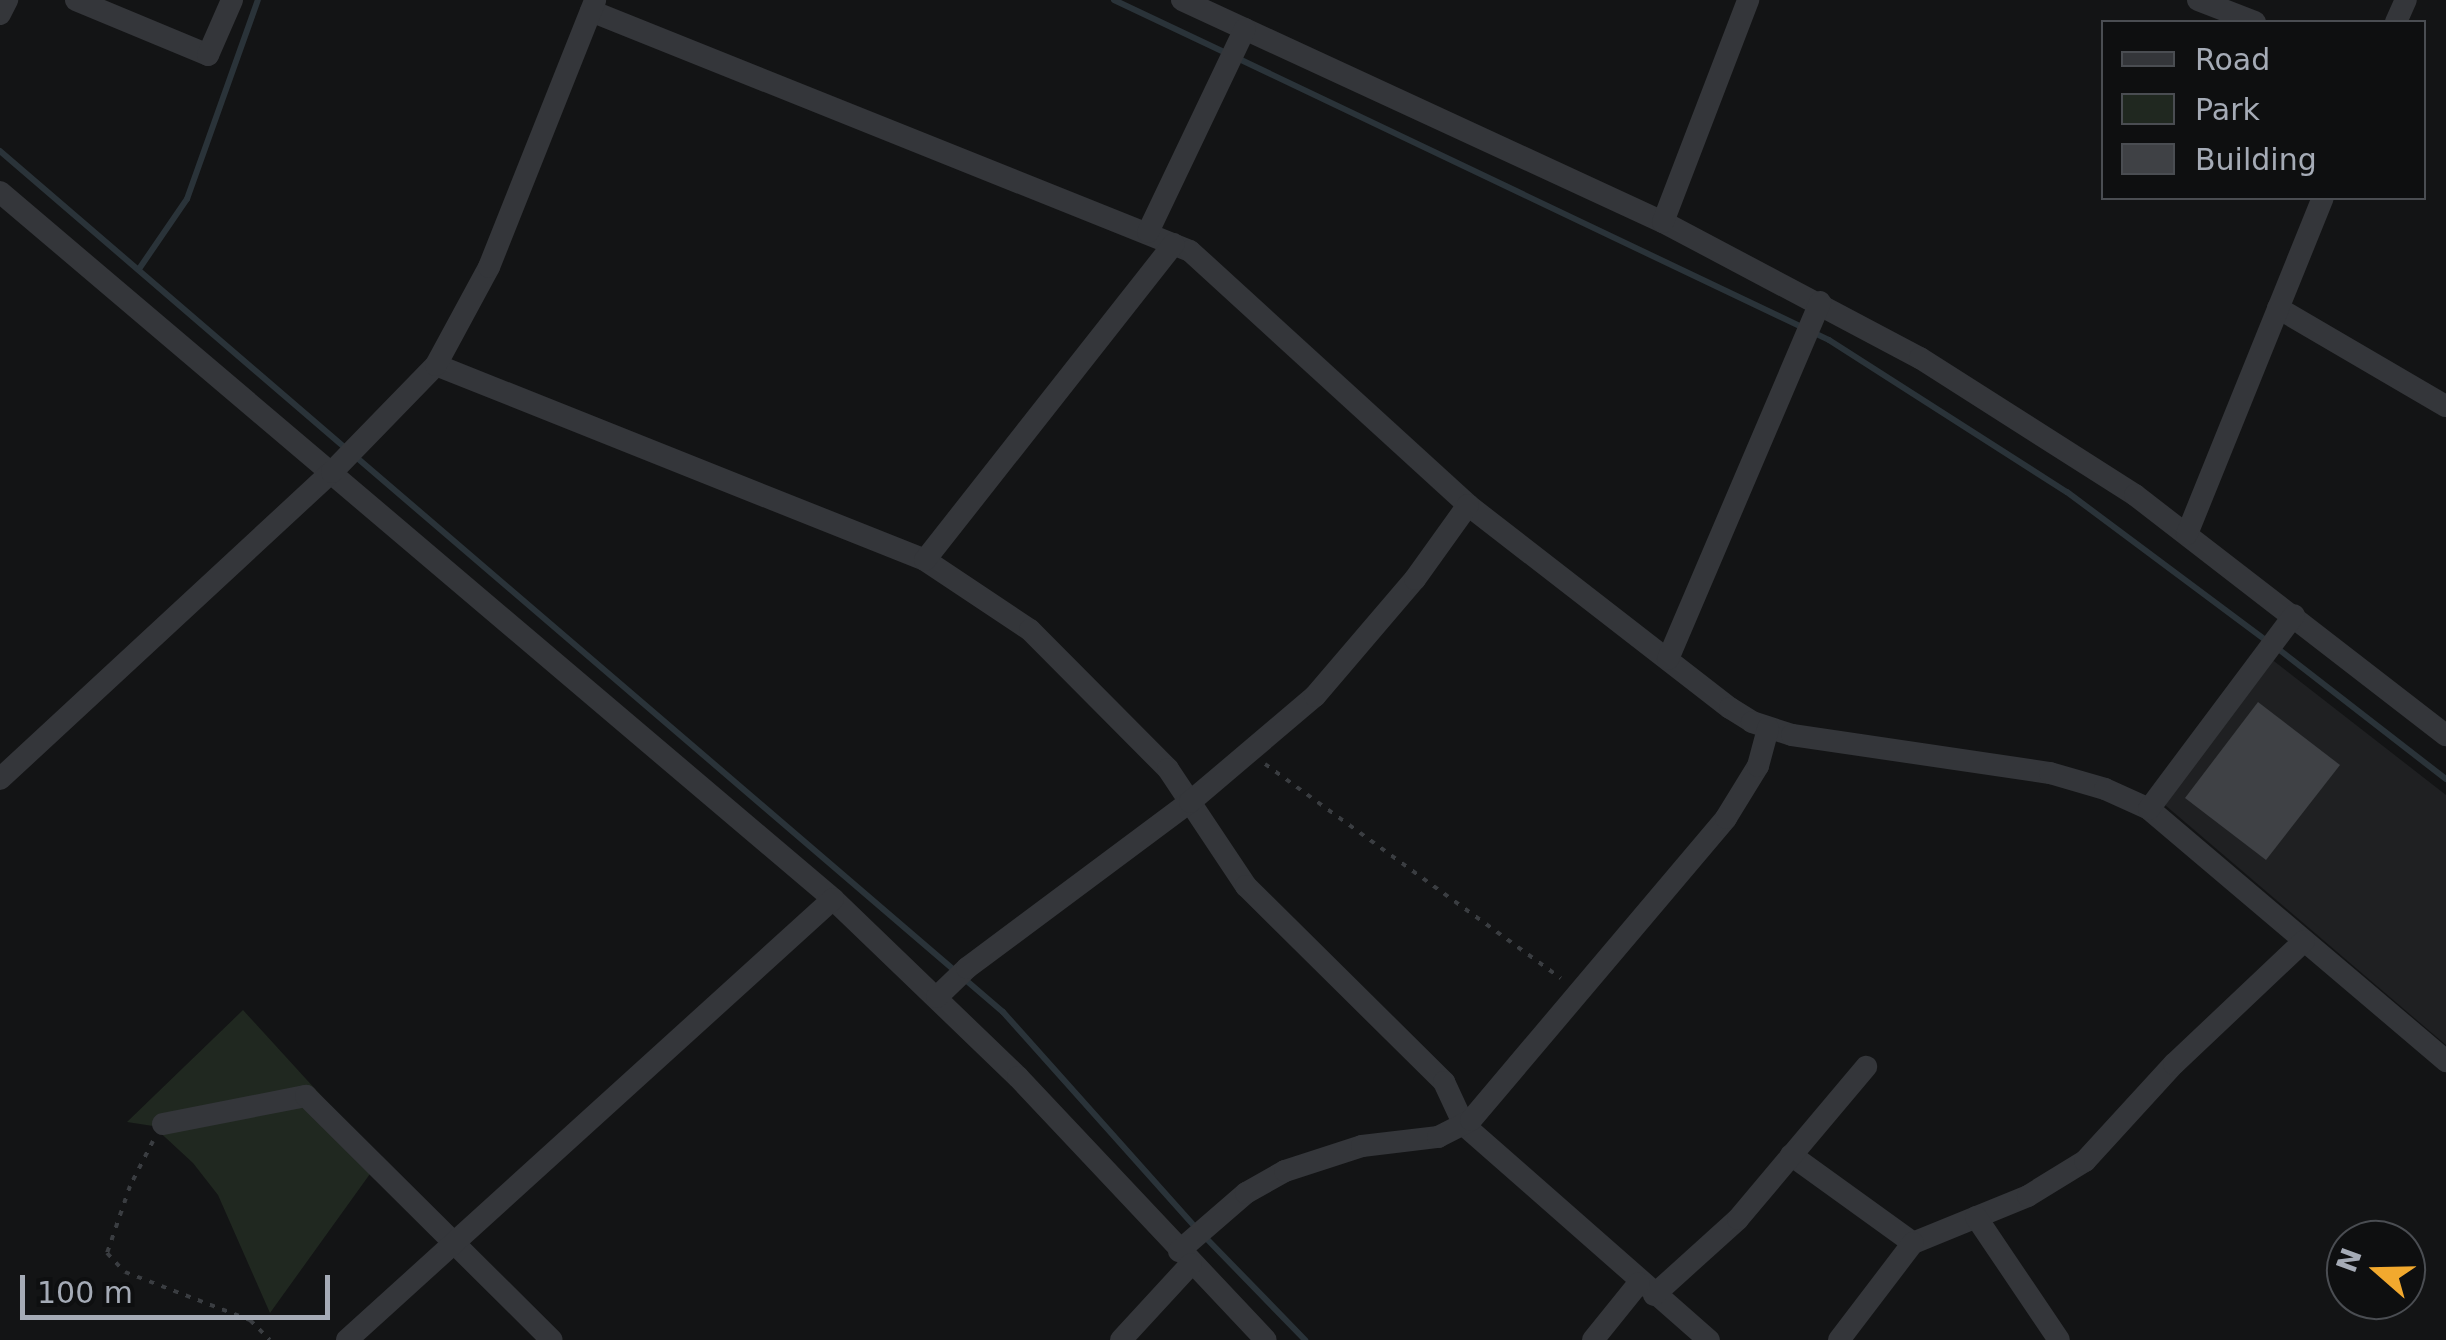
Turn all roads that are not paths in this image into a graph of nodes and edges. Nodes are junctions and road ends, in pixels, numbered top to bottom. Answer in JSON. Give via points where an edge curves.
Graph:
{"nodes":[{"id":1,"x":8,"y":0,"type":"edge"},
{"id":2,"x":76,"y":0,"type":"edge"},
{"id":3,"x":232,"y":0,"type":"edge"},
{"id":4,"x":1182,"y":0,"type":"edge"},
{"id":5,"x":1748,"y":0,"type":"edge"},
{"id":6,"x":2198,"y":0,"type":"edge"},
{"id":7,"x":593,"y":5,"type":"edge"},
{"id":8,"x":0,"y":14,"type":"edge"},
{"id":9,"x":1237,"y":17,"type":"edge"},
{"id":10,"x":2249,"y":20,"type":"edge"},
{"id":11,"x":0,"y":192,"type":"edge"},
{"id":12,"x":2322,"y":200,"type":"edge"},
{"id":13,"x":1662,"y":222,"type":"junction"},
{"id":14,"x":1148,"y":232,"type":"junction"},
{"id":15,"x":1174,"y":244,"type":"junction"},
{"id":16,"x":2278,"y":308,"type":"junction"},
{"id":17,"x":1810,"y":323,"type":"junction"},
{"id":18,"x":436,"y":366,"type":"junction"},
{"id":19,"x":2446,"y":406,"type":"edge"},
{"id":20,"x":334,"y":469,"type":"junction"},
{"id":21,"x":1468,"y":504,"type":"junction"},
{"id":22,"x":2187,"y":534,"type":"junction"},
{"id":23,"x":925,"y":560,"type":"junction"},
{"id":24,"x":2294,"y":616,"type":"junction"},
{"id":25,"x":1668,"y":659,"type":"junction"},
{"id":26,"x":1768,"y":728,"type":"junction"},
{"id":27,"x":2446,"y":734,"type":"edge"},
{"id":28,"x":0,"y":779,"type":"edge"},
{"id":29,"x":1190,"y":802,"type":"junction"},
{"id":30,"x":2149,"y":809,"type":"junction"},
{"id":31,"x":834,"y":899,"type":"junction"},
{"id":32,"x":2304,"y":941,"type":"junction"},
{"id":33,"x":941,"y":992,"type":"junction"},
{"id":34,"x":2446,"y":1061,"type":"edge"},
{"id":35,"x":1866,"y":1067,"type":"dead end"},
{"id":36,"x":163,"y":1124,"type":"road end"},
{"id":37,"x":1464,"y":1126,"type":"junction"},
{"id":38,"x":1791,"y":1155,"type":"junction"},
{"id":39,"x":1976,"y":1217,"type":"junction"},
{"id":40,"x":454,"y":1242,"type":"junction"},
{"id":41,"x":1913,"y":1244,"type":"junction"},
{"id":42,"x":1187,"y":1252,"type":"junction"},
{"id":43,"x":1647,"y":1289,"type":"junction"},
{"id":44,"x":347,"y":1340,"type":"edge"},
{"id":45,"x":552,"y":1340,"type":"edge"},
{"id":46,"x":1121,"y":1340,"type":"edge"},
{"id":47,"x":1266,"y":1340,"type":"edge"},
{"id":48,"x":1593,"y":1340,"type":"edge"},
{"id":49,"x":1710,"y":1340,"type":"edge"},
{"id":50,"x":1839,"y":1340,"type":"edge"},
{"id":51,"x":2058,"y":1340,"type":"edge"}],
"edges":[{"from":1,"to":8,"type":"street"},
{"from":2,"to":3,"type":"street","via":[[208,56]]},
{"from":4,"to":9,"type":"street"},
{"from":5,"to":13,"type":"street"},
{"from":6,"to":10,"type":"street"},
{"from":7,"to":14,"type":"street"},
{"from":7,"to":18,"type":"street","via":[[489,267]]},
{"from":9,"to":13,"type":"street"},
{"from":9,"to":14,"type":"street","via":[[1228,62]]},
{"from":11,"to":20,"type":"street"},
{"from":12,"to":16,"type":"street"},
{"from":13,"to":17,"type":"street"},
{"from":14,"to":15,"type":"street"},
{"from":15,"to":21,"type":"street","via":[[1208,264]]},
{"from":15,"to":23,"type":"street"},
{"from":16,"to":19,"type":"street"},
{"from":16,"to":22,"type":"street"},
{"from":17,"to":22,"type":"street","via":[[2049,436]]},
{"from":17,"to":25,"type":"street"},
{"from":18,"to":20,"type":"street"},
{"from":18,"to":23,"type":"street"},
{"from":20,"to":28,"type":"street"},
{"from":20,"to":31,"type":"street"},
{"from":21,"to":25,"type":"street"},
{"from":21,"to":29,"type":"street","via":[[1415,579],[1314,696]]},
{"from":22,"to":24,"type":"street"},
{"from":23,"to":29,"type":"street","via":[[1030,630],[1168,769]]},
{"from":24,"to":27,"type":"street"},
{"from":24,"to":30,"type":"street"},
{"from":25,"to":26,"type":"street","via":[[1730,708]]},
{"from":26,"to":30,"type":"street","via":[[2050,773]]},
{"from":26,"to":37,"type":"street","via":[[1746,791]]},
{"from":29,"to":33,"type":"street"},
{"from":29,"to":37,"type":"street","via":[[1246,886],[1444,1082]]},
{"from":30,"to":32,"type":"street"},
{"from":31,"to":33,"type":"street"},
{"from":31,"to":40,"type":"street"},
{"from":32,"to":34,"type":"street"},
{"from":32,"to":39,"type":"street","via":[[2174,1064],[2085,1162]]},
{"from":33,"to":42,"type":"street"},
{"from":35,"to":38,"type":"street"},
{"from":36,"to":40,"type":"street","via":[[306,1096]]},
{"from":37,"to":42,"type":"street","via":[[1303,1164],[1246,1193]]},
{"from":37,"to":43,"type":"street"},
{"from":38,"to":41,"type":"street"},
{"from":38,"to":43,"type":"street","via":[[1738,1219]]},
{"from":39,"to":41,"type":"street"},
{"from":39,"to":51,"type":"street"},
{"from":40,"to":44,"type":"street"},
{"from":40,"to":45,"type":"street"},
{"from":41,"to":50,"type":"street"},
{"from":42,"to":46,"type":"street"},
{"from":42,"to":47,"type":"street"},
{"from":43,"to":48,"type":"street"},
{"from":43,"to":49,"type":"street"}]}
